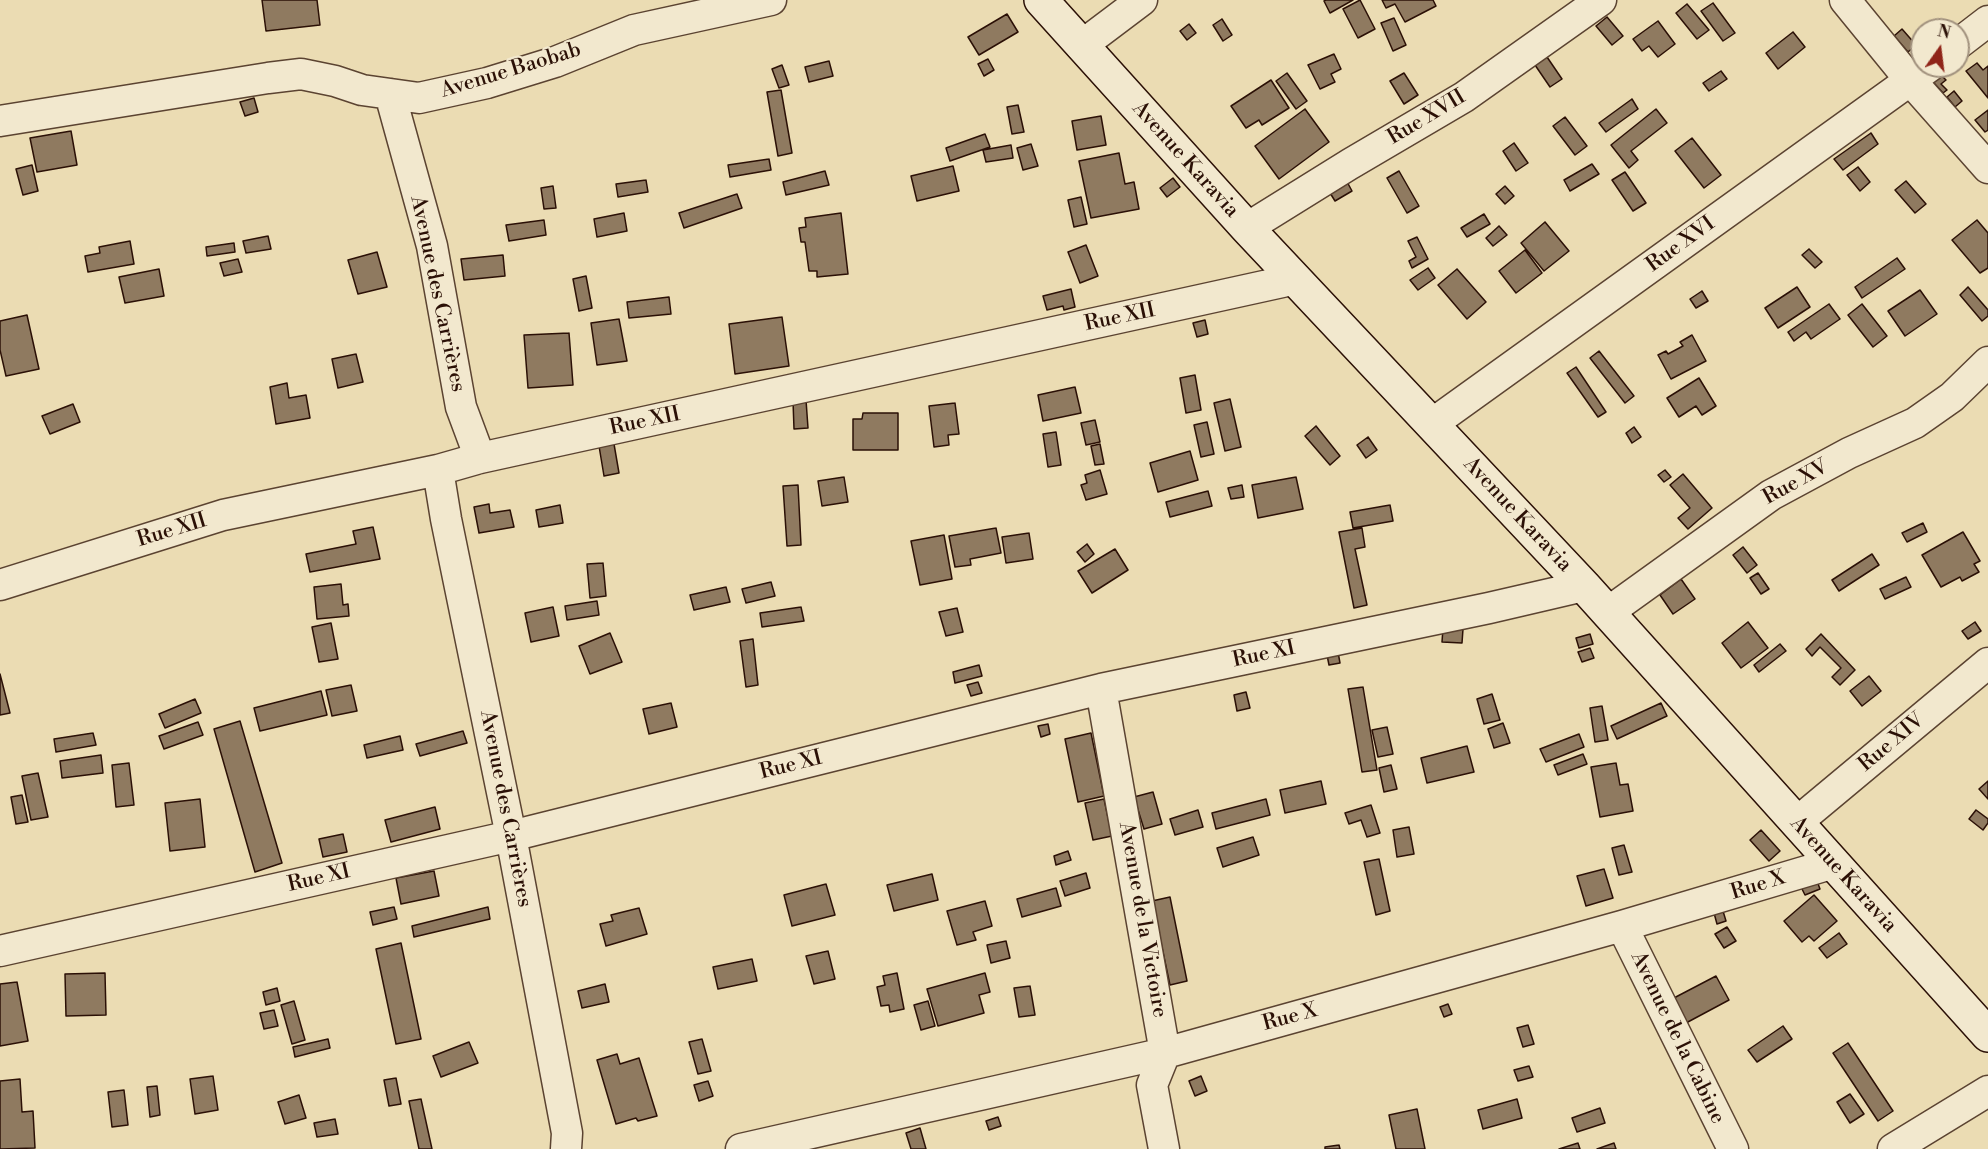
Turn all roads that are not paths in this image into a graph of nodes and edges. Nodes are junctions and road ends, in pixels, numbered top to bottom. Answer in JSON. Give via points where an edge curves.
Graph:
{"nodes":[{"id":1,"x":771,"y":0,"type":"edge"},
{"id":2,"x":1041,"y":0,"type":"edge"},
{"id":3,"x":1142,"y":0,"type":"edge"},
{"id":4,"x":1601,"y":0,"type":"edge"},
{"id":5,"x":1845,"y":0,"type":"edge"},
{"id":6,"x":1988,"y":21,"type":"edge"},
{"id":7,"x":1970,"y":35,"type":"edge"},
{"id":8,"x":1081,"y":46,"type":"junction"},
{"id":9,"x":1910,"y":63,"type":"edge"},
{"id":10,"x":1915,"y":78,"type":"edge"},
{"id":11,"x":1924,"y":78,"type":"edge"},
{"id":12,"x":390,"y":94,"type":"junction"},
{"id":13,"x":0,"y":121,"type":"edge"},
{"id":14,"x":1988,"y":168,"type":"edge"},
{"id":15,"x":1247,"y":228,"type":"junction"},
{"id":16,"x":1296,"y":279,"type":"junction"},
{"id":17,"x":1988,"y":362,"type":"edge"},
{"id":18,"x":1432,"y":424,"type":"junction"},
{"id":19,"x":480,"y":458,"type":"junction"},
{"id":20,"x":438,"y":470,"type":"junction"},
{"id":21,"x":0,"y":585,"type":"edge"},
{"id":22,"x":1584,"y":586,"type":"junction"},
{"id":23,"x":1607,"y":613,"type":"junction"},
{"id":24,"x":1988,"y":663,"type":"edge"},
{"id":25,"x":1101,"y":689,"type":"junction"},
{"id":26,"x":1796,"y":823,"type":"junction"},
{"id":27,"x":511,"y":836,"type":"junction"},
{"id":28,"x":1834,"y":863,"type":"junction"},
{"id":29,"x":1622,"y":926,"type":"junction"},
{"id":30,"x":0,"y":951,"type":"edge"},
{"id":31,"x":1988,"y":1035,"type":"edge"},
{"id":32,"x":1166,"y":1053,"type":"junction"},
{"id":33,"x":1988,"y":1091,"type":"edge"},
{"id":34,"x":566,"y":1149,"type":"edge"},
{"id":35,"x":741,"y":1149,"type":"edge"},
{"id":36,"x":1164,"y":1149,"type":"edge"},
{"id":37,"x":1732,"y":1149,"type":"edge"},
{"id":38,"x":1893,"y":1149,"type":"edge"}],
"edges":[{"from":1,"to":12,"type":"street","name":"Avenue Baobab","via":[[634,30],[555,62],[487,83],[419,98]]},
{"from":2,"to":8,"type":"street","name":"Avenue Karavia"},
{"from":3,"to":8,"type":"street"},
{"from":4,"to":15,"type":"street","name":"Rue XVII","via":[[1464,97]]},
{"from":5,"to":9,"type":"street"},
{"from":6,"to":7,"type":"street"},
{"from":8,"to":15,"type":"street","name":"Avenue Karavia"},
{"from":10,"to":18,"type":"street","name":"Rue XVI"},
{"from":11,"to":14,"type":"street"},
{"from":12,"to":13,"type":"street","name":"Avenue Baobab","via":[[301,74]]},
{"from":12,"to":19,"type":"street","name":"Avenue des Carrières","via":[[432,246],[460,407]]},
{"from":15,"to":16,"type":"street","name":"Avenue Karavia"},
{"from":16,"to":18,"type":"street","name":"Avenue Karavia"},
{"from":16,"to":19,"type":"street","name":"Rue XII"},
{"from":17,"to":23,"type":"street","name":"Rue XV","via":[[1952,397],[1916,423],[1771,495]]},
{"from":18,"to":22,"type":"street","name":"Avenue Karavia"},
{"from":19,"to":20,"type":"street","name":"Rue XII"},
{"from":20,"to":21,"type":"street","name":"Rue XII","via":[[223,515]]},
{"from":20,"to":27,"type":"street","name":"Avenue des Carrières"},
{"from":22,"to":23,"type":"street","name":"Avenue Karavia"},
{"from":22,"to":25,"type":"street","name":"Rue XI"},
{"from":23,"to":26,"type":"street","name":"Avenue Karavia"},
{"from":24,"to":26,"type":"street","name":"Rue XIV"},
{"from":25,"to":27,"type":"street","name":"Rue XI"},
{"from":25,"to":32,"type":"street","name":"Avenue de la Victoire"},
{"from":26,"to":28,"type":"street","name":"Avenue Karavia"},
{"from":27,"to":30,"type":"street","name":"Rue XI"},
{"from":27,"to":34,"type":"street","name":"Avenue des Carrières","via":[[567,1133]]},
{"from":28,"to":29,"type":"street","name":"Rue X"},
{"from":28,"to":31,"type":"street","name":"Avenue Karavia"},
{"from":29,"to":32,"type":"street","name":"Rue X"},
{"from":29,"to":37,"type":"street","name":"Avenue de la Cabine"},
{"from":32,"to":35,"type":"street","name":"Rue X"},
{"from":32,"to":36,"type":"street","via":[[1152,1085]]},
{"from":33,"to":38,"type":"street"}]}
